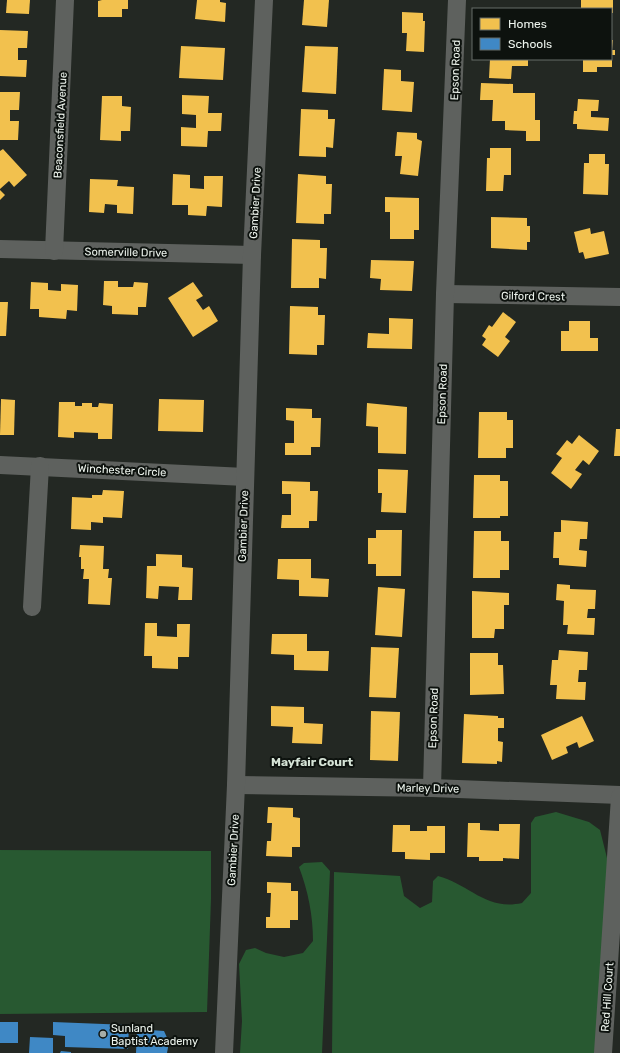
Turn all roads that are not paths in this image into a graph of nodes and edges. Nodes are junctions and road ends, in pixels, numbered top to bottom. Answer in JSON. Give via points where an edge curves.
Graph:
{"nodes":[{"id":1,"x":65,"y":0,"type":"edge"},
{"id":2,"x":264,"y":0,"type":"edge"},
{"id":3,"x":458,"y":0,"type":"edge"},
{"id":4,"x":0,"y":248,"type":"edge"},
{"id":5,"x":54,"y":251,"type":"junction"},
{"id":6,"x":252,"y":255,"type":"junction"},
{"id":7,"x":445,"y":294,"type":"junction"},
{"id":8,"x":620,"y":297,"type":"edge"},
{"id":9,"x":0,"y":465,"type":"edge"},
{"id":10,"x":40,"y":466,"type":"junction"},
{"id":11,"x":245,"y":477,"type":"junction"},
{"id":12,"x":32,"y":607,"type":"dead end"},
{"id":13,"x":236,"y":785,"type":"junction"},
{"id":14,"x":432,"y":788,"type":"junction"},
{"id":15,"x":620,"y":796,"type":"edge"},
{"id":16,"x":224,"y":1053,"type":"edge"},
{"id":17,"x":603,"y":1053,"type":"edge"}],
"edges":[{"from":1,"to":5,"type":"street","name":"Beaconsfield Avenue"},
{"from":2,"to":6,"type":"street","name":"Gambier Drive"},
{"from":3,"to":7,"type":"street","name":"Epson Road"},
{"from":4,"to":5,"type":"street","name":"Somerville Drive"},
{"from":5,"to":6,"type":"street","name":"Somerville Drive"},
{"from":6,"to":11,"type":"street","name":"Gambier Drive"},
{"from":7,"to":8,"type":"street","name":"Gilford Crest"},
{"from":7,"to":14,"type":"street","name":"Epson Road"},
{"from":9,"to":10,"type":"street","name":"Winchester Circle"},
{"from":10,"to":11,"type":"street","name":"Winchester Circle"},
{"from":10,"to":12,"type":"street"},
{"from":11,"to":13,"type":"street","name":"Gambier Drive"},
{"from":13,"to":14,"type":"street","name":"Marley Drive"},
{"from":13,"to":16,"type":"street","name":"Gambier Drive"},
{"from":14,"to":15,"type":"street","name":"Marley Drive"},
{"from":15,"to":17,"type":"street","name":"Red Hill Court"}]}
